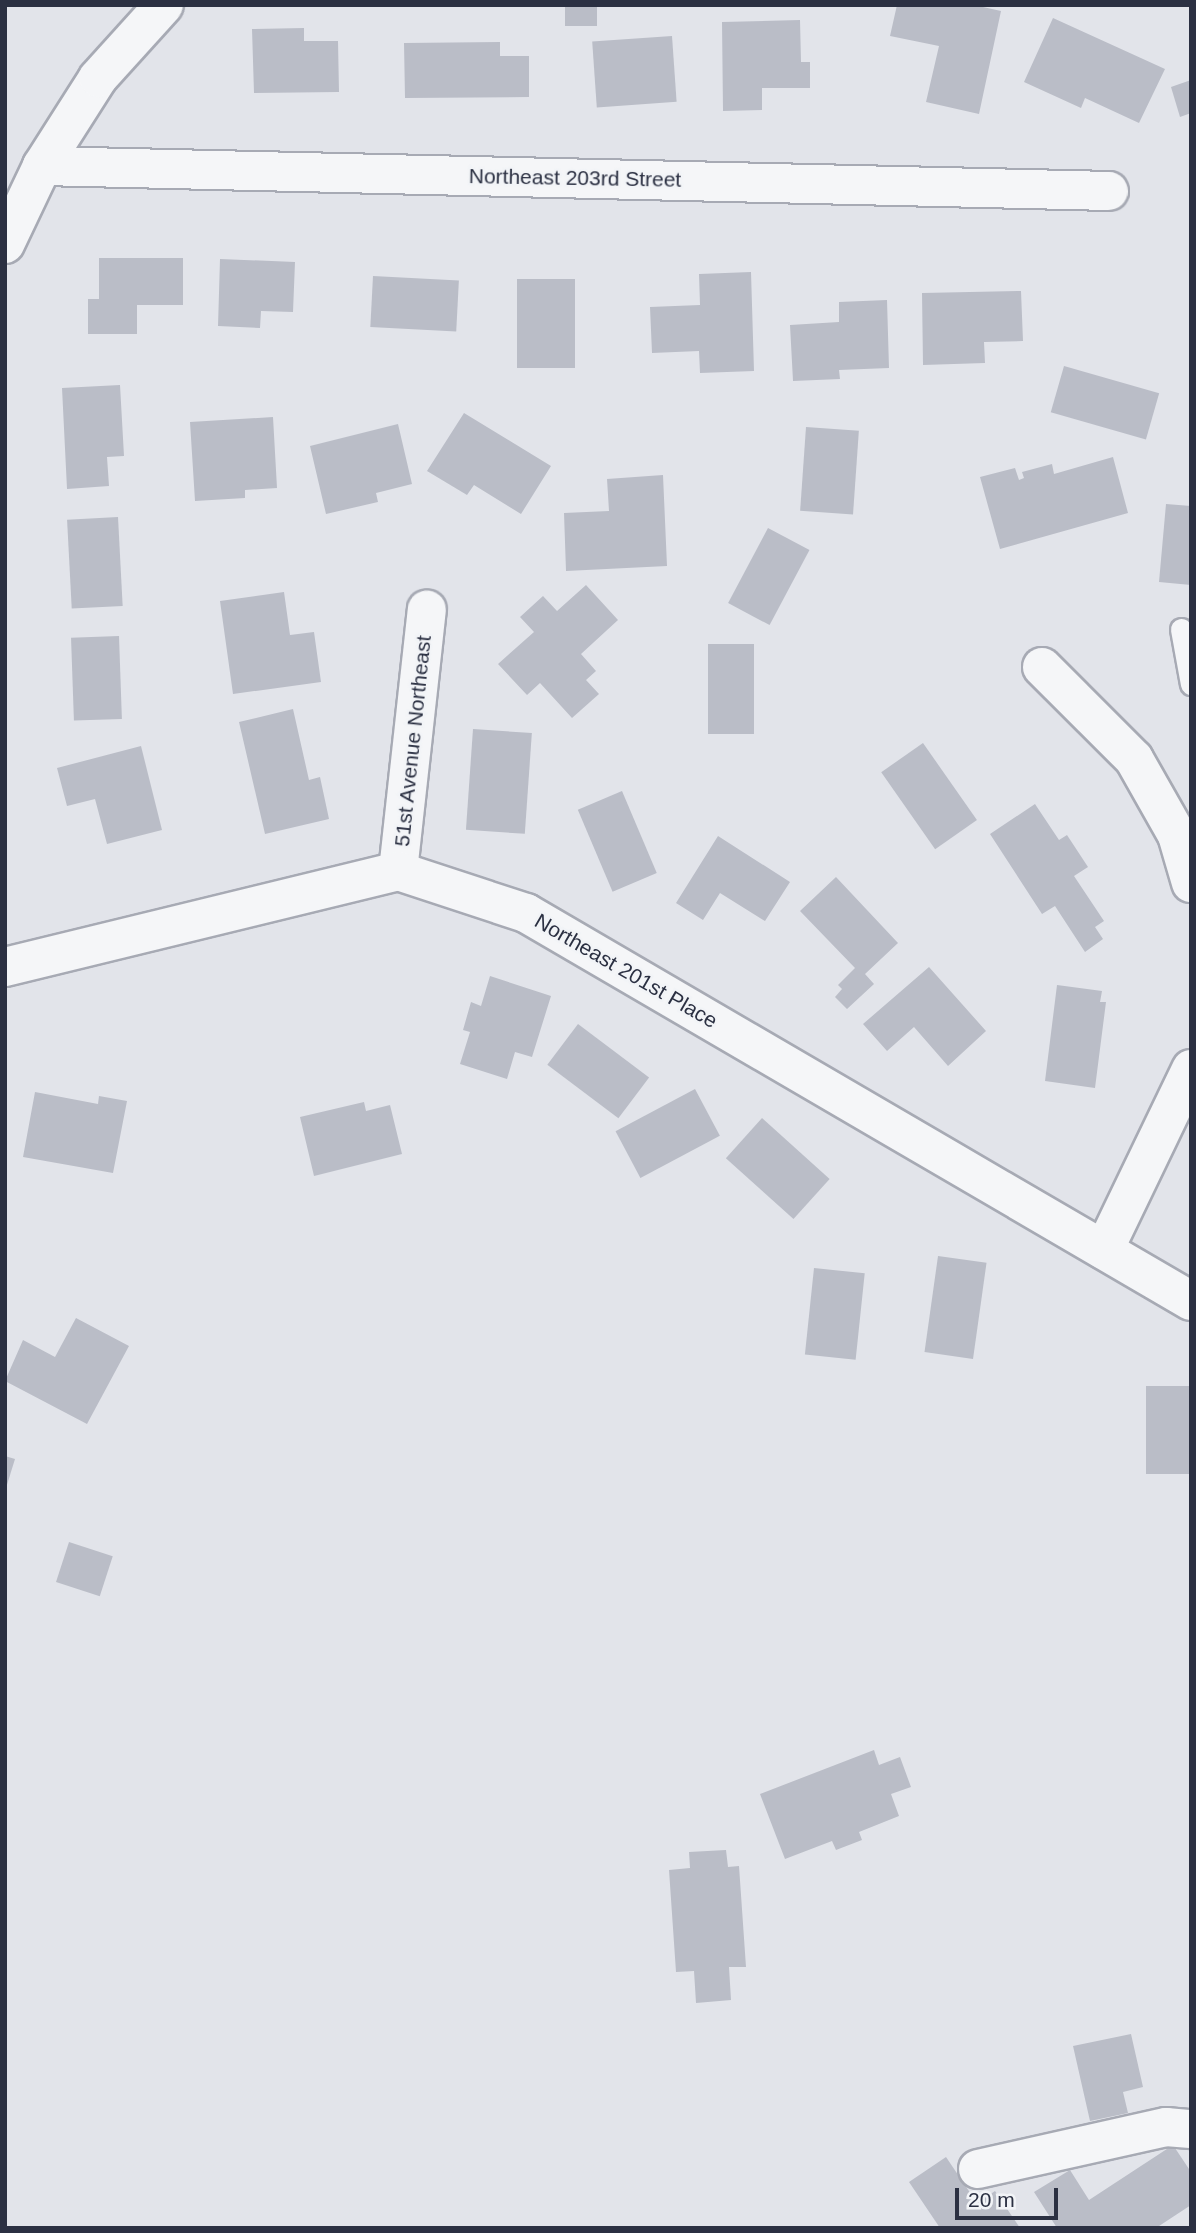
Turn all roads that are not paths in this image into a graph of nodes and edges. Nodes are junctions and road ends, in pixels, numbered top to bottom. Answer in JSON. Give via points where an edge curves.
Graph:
{"nodes":[{"id":1,"x":164,"y":5,"type":"edge"},
{"id":2,"x":42,"y":166,"type":"junction"},
{"id":3,"x":1109,"y":191,"type":"dead end"},
{"id":4,"x":5,"y":244,"type":"edge"},
{"id":5,"x":427,"y":610,"type":"dead end"},
{"id":6,"x":1181,"y":629,"type":"dead end"},
{"id":7,"x":1042,"y":667,"type":"dead end"},
{"id":8,"x":1191,"y":684,"type":"edge"},
{"id":9,"x":398,"y":871,"type":"junction"},
{"id":10,"x":1191,"y":883,"type":"edge"},
{"id":11,"x":5,"y":967,"type":"edge"},
{"id":12,"x":1191,"y":1069,"type":"edge"},
{"id":13,"x":1104,"y":1250,"type":"junction"},
{"id":14,"x":1191,"y":1301,"type":"edge"},
{"id":15,"x":1191,"y":2129,"type":"edge"},
{"id":16,"x":978,"y":2169,"type":"dead end"}],
"edges":[{"from":1,"to":2,"type":"street","via":[[99,78]]},
{"from":2,"to":3,"type":"street","name":"Northeast 203rd Street"},
{"from":2,"to":4,"type":"street"},
{"from":5,"to":9,"type":"street","name":"51st Avenue Northeast"},
{"from":6,"to":8,"type":"lane"},
{"from":7,"to":10,"type":"street","via":[[1134,759],[1177,835]]},
{"from":9,"to":11,"type":"street"},
{"from":9,"to":13,"type":"street","name":"Northeast 201st Place","via":[[526,913]]},
{"from":12,"to":13,"type":"street"},
{"from":13,"to":14,"type":"street","name":"Northeast 201st Place"},
{"from":15,"to":16,"type":"street","via":[[1166,2127]]}]}
